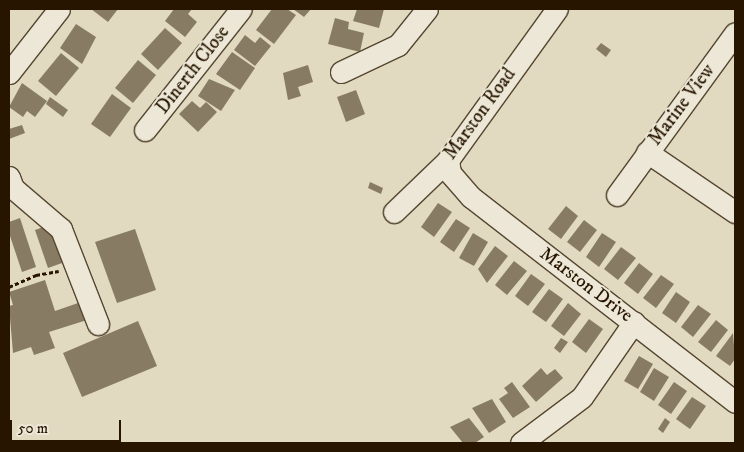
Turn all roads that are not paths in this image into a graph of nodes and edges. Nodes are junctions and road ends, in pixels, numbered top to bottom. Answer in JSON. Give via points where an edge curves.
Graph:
{"nodes":[{"id":1,"x":59,"y":9,"type":"edge"},
{"id":2,"x":241,"y":9,"type":"edge"},
{"id":3,"x":427,"y":9,"type":"edge"},
{"id":4,"x":557,"y":9,"type":"edge"},
{"id":5,"x":735,"y":33,"type":"edge"},
{"id":6,"x":341,"y":72,"type":"dead end"},
{"id":7,"x":9,"y":73,"type":"edge"},
{"id":8,"x":145,"y":130,"type":"dead end"},
{"id":9,"x":647,"y":152,"type":"junction"},
{"id":10,"x":448,"y":160,"type":"junction"},
{"id":11,"x":9,"y":177,"type":"edge"},
{"id":12,"x":617,"y":195,"type":"dead end"},
{"id":13,"x":394,"y":212,"type":"dead end"},
{"id":14,"x":735,"y":212,"type":"edge"},
{"id":15,"x":634,"y":322,"type":"junction"},
{"id":16,"x":98,"y":324,"type":"dead end"},
{"id":17,"x":735,"y":402,"type":"edge"},
{"id":18,"x":521,"y":443,"type":"edge"}],
"edges":[{"from":1,"to":7,"type":"street"},
{"from":2,"to":8,"type":"street","name":"Dinerth Close"},
{"from":3,"to":6,"type":"street","via":[[398,45]]},
{"from":4,"to":10,"type":"street","name":"Marston Road"},
{"from":5,"to":9,"type":"street","name":"Marine View"},
{"from":9,"to":12,"type":"street","name":"Marine View"},
{"from":9,"to":14,"type":"street","name":"Marine View"},
{"from":10,"to":13,"type":"street","name":"Marston Road"},
{"from":10,"to":15,"type":"street","name":"Marston Drive","via":[[450,173],[470,197]]},
{"from":11,"to":16,"type":"street","via":[[12,188],[61,229]]},
{"from":15,"to":17,"type":"street","name":"Marston Drive"},
{"from":15,"to":18,"type":"street","via":[[582,397]]}]}
